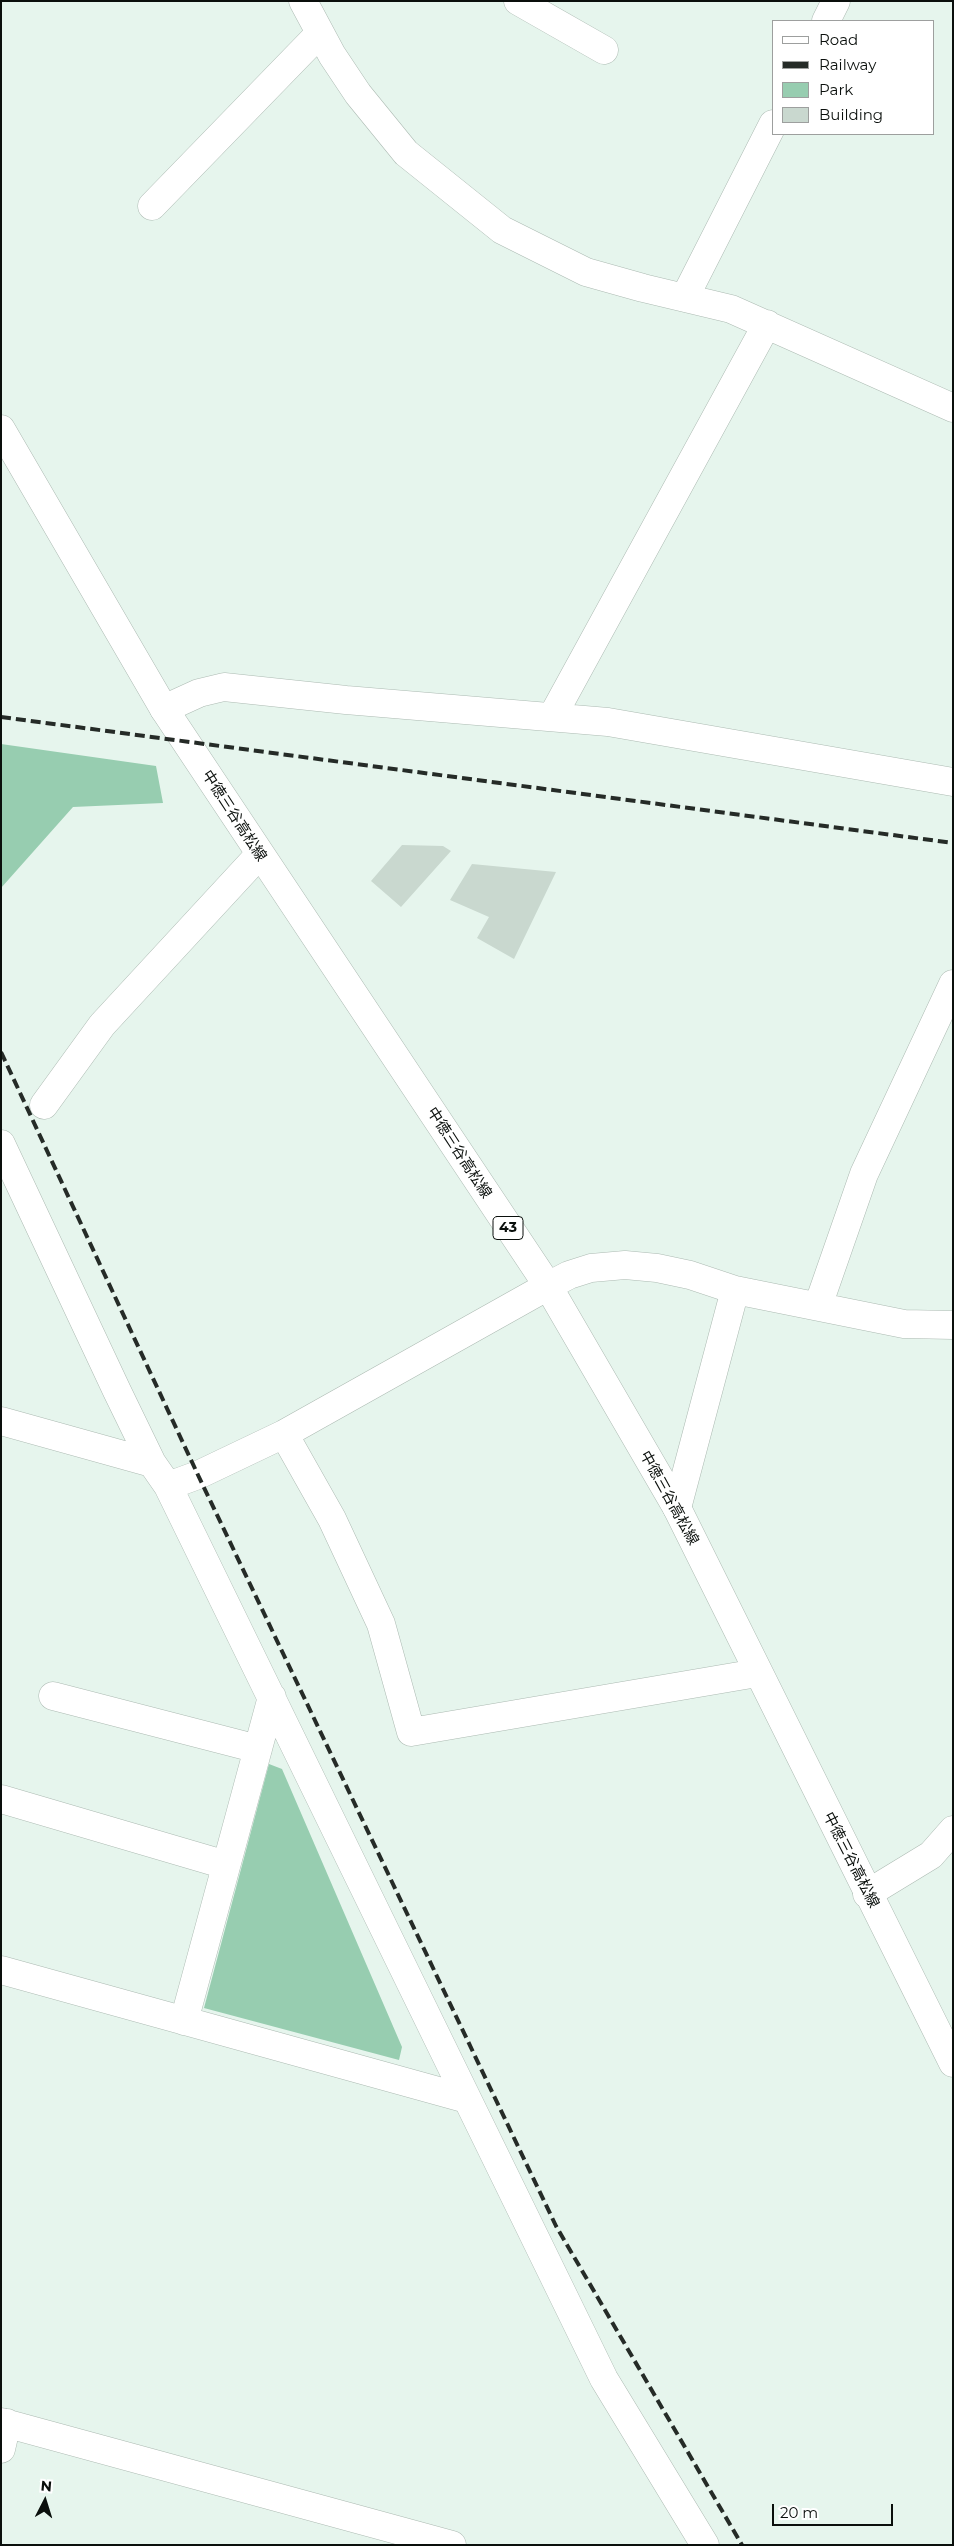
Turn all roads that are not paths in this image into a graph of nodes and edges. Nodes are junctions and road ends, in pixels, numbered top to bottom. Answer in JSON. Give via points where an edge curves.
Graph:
{"nodes":[{"id":1,"x":303,"y":1,"type":"edge"},
{"id":2,"x":518,"y":1,"type":"edge"},
{"id":3,"x":836,"y":1,"type":"edge"},
{"id":4,"x":826,"y":20,"type":"edge"},
{"id":5,"x":320,"y":33,"type":"junction"},
{"id":6,"x":604,"y":50,"type":"dead end"},
{"id":7,"x":772,"y":126,"type":"edge"},
{"id":8,"x":152,"y":206,"type":"dead end"},
{"id":9,"x":685,"y":297,"type":"junction"},
{"id":10,"x":767,"y":324,"type":"junction"},
{"id":11,"x":953,"y":408,"type":"edge"},
{"id":12,"x":1,"y":429,"type":"edge"},
{"id":13,"x":164,"y":709,"type":"junction"},
{"id":14,"x":552,"y":717,"type":"junction"},
{"id":15,"x":953,"y":782,"type":"edge"},
{"id":16,"x":259,"y":855,"type":"junction"},
{"id":17,"x":953,"y":984,"type":"edge"},
{"id":18,"x":44,"y":1105,"type":"dead end"},
{"id":19,"x":1,"y":1144,"type":"edge"},
{"id":20,"x":548,"y":1286,"type":"junction"},
{"id":21,"x":736,"y":1290,"type":"junction"},
{"id":22,"x":818,"y":1306,"type":"junction"},
{"id":23,"x":953,"y":1325,"type":"edge"},
{"id":24,"x":1,"y":1421,"type":"edge"},
{"id":25,"x":284,"y":1434,"type":"junction"},
{"id":26,"x":152,"y":1463,"type":"junction"},
{"id":27,"x":168,"y":1486,"type":"junction"},
{"id":28,"x":677,"y":1508,"type":"junction"},
{"id":29,"x":757,"y":1673,"type":"junction"},
{"id":30,"x":53,"y":1696,"type":"dead end"},
{"id":31,"x":272,"y":1697,"type":"junction"},
{"id":32,"x":258,"y":1749,"type":"junction"},
{"id":33,"x":1,"y":1799,"type":"edge"},
{"id":34,"x":953,"y":1830,"type":"edge"},
{"id":35,"x":226,"y":1865,"type":"junction"},
{"id":36,"x":867,"y":1894,"type":"junction"},
{"id":37,"x":1,"y":1970,"type":"edge"},
{"id":38,"x":184,"y":2021,"type":"junction"},
{"id":39,"x":953,"y":2062,"type":"edge"},
{"id":40,"x":467,"y":2099,"type":"junction"},
{"id":41,"x":3,"y":2431,"type":"edge"},
{"id":42,"x":452,"y":2545,"type":"edge"},
{"id":43,"x":705,"y":2545,"type":"edge"}],
"edges":[{"from":1,"to":5,"type":"street"},
{"from":2,"to":6,"type":"street"},
{"from":3,"to":4,"type":"street"},
{"from":5,"to":8,"type":"street"},
{"from":5,"to":9,"type":"street","via":[[358,94],[406,153],[502,230],[586,272]]},
{"from":7,"to":9,"type":"street"},
{"from":9,"to":10,"type":"street","via":[[731,309]]},
{"from":10,"to":11,"type":"street"},
{"from":10,"to":14,"type":"street"},
{"from":12,"to":13,"type":"street","name":"中徳三谷高松線","number":"43"},
{"from":13,"to":14,"type":"street","via":[[199,693],[224,687]]},
{"from":13,"to":16,"type":"street","name":"中徳三谷高松線","number":"43"},
{"from":14,"to":15,"type":"street","via":[[608,722]]},
{"from":16,"to":18,"type":"street","via":[[102,1026]]},
{"from":16,"to":20,"type":"street","name":"中徳三谷高松線","number":"43"},
{"from":17,"to":22,"type":"street","via":[[864,1174]]},
{"from":19,"to":26,"type":"street"},
{"from":20,"to":21,"type":"street","via":[[591,1268],[625,1265],[690,1275]]},
{"from":20,"to":25,"type":"street"},
{"from":20,"to":28,"type":"street","name":"中徳三谷高松線","number":"43"},
{"from":21,"to":22,"type":"street"},
{"from":21,"to":28,"type":"street"},
{"from":22,"to":23,"type":"street","via":[[904,1324]]},
{"from":24,"to":26,"type":"street"},
{"from":25,"to":27,"type":"street"},
{"from":25,"to":29,"type":"street","via":[[332,1519],[381,1624],[411,1732]]},
{"from":26,"to":27,"type":"street"},
{"from":27,"to":31,"type":"street"},
{"from":28,"to":29,"type":"street","name":"中徳三谷高松線","number":"43"},
{"from":29,"to":36,"type":"street","name":"中徳三谷高松線","number":"43"},
{"from":30,"to":32,"type":"street"},
{"from":31,"to":32,"type":"street"},
{"from":31,"to":40,"type":"street"},
{"from":32,"to":35,"type":"street"},
{"from":33,"to":35,"type":"street"},
{"from":34,"to":36,"type":"street","via":[[930,1855]]},
{"from":35,"to":38,"type":"street"},
{"from":36,"to":39,"type":"street","name":"中徳三谷高松線","number":"43"},
{"from":37,"to":38,"type":"street"},
{"from":38,"to":40,"type":"street"},
{"from":40,"to":43,"type":"street","via":[[604,2379]]},
{"from":41,"to":42,"type":"street"}]}
